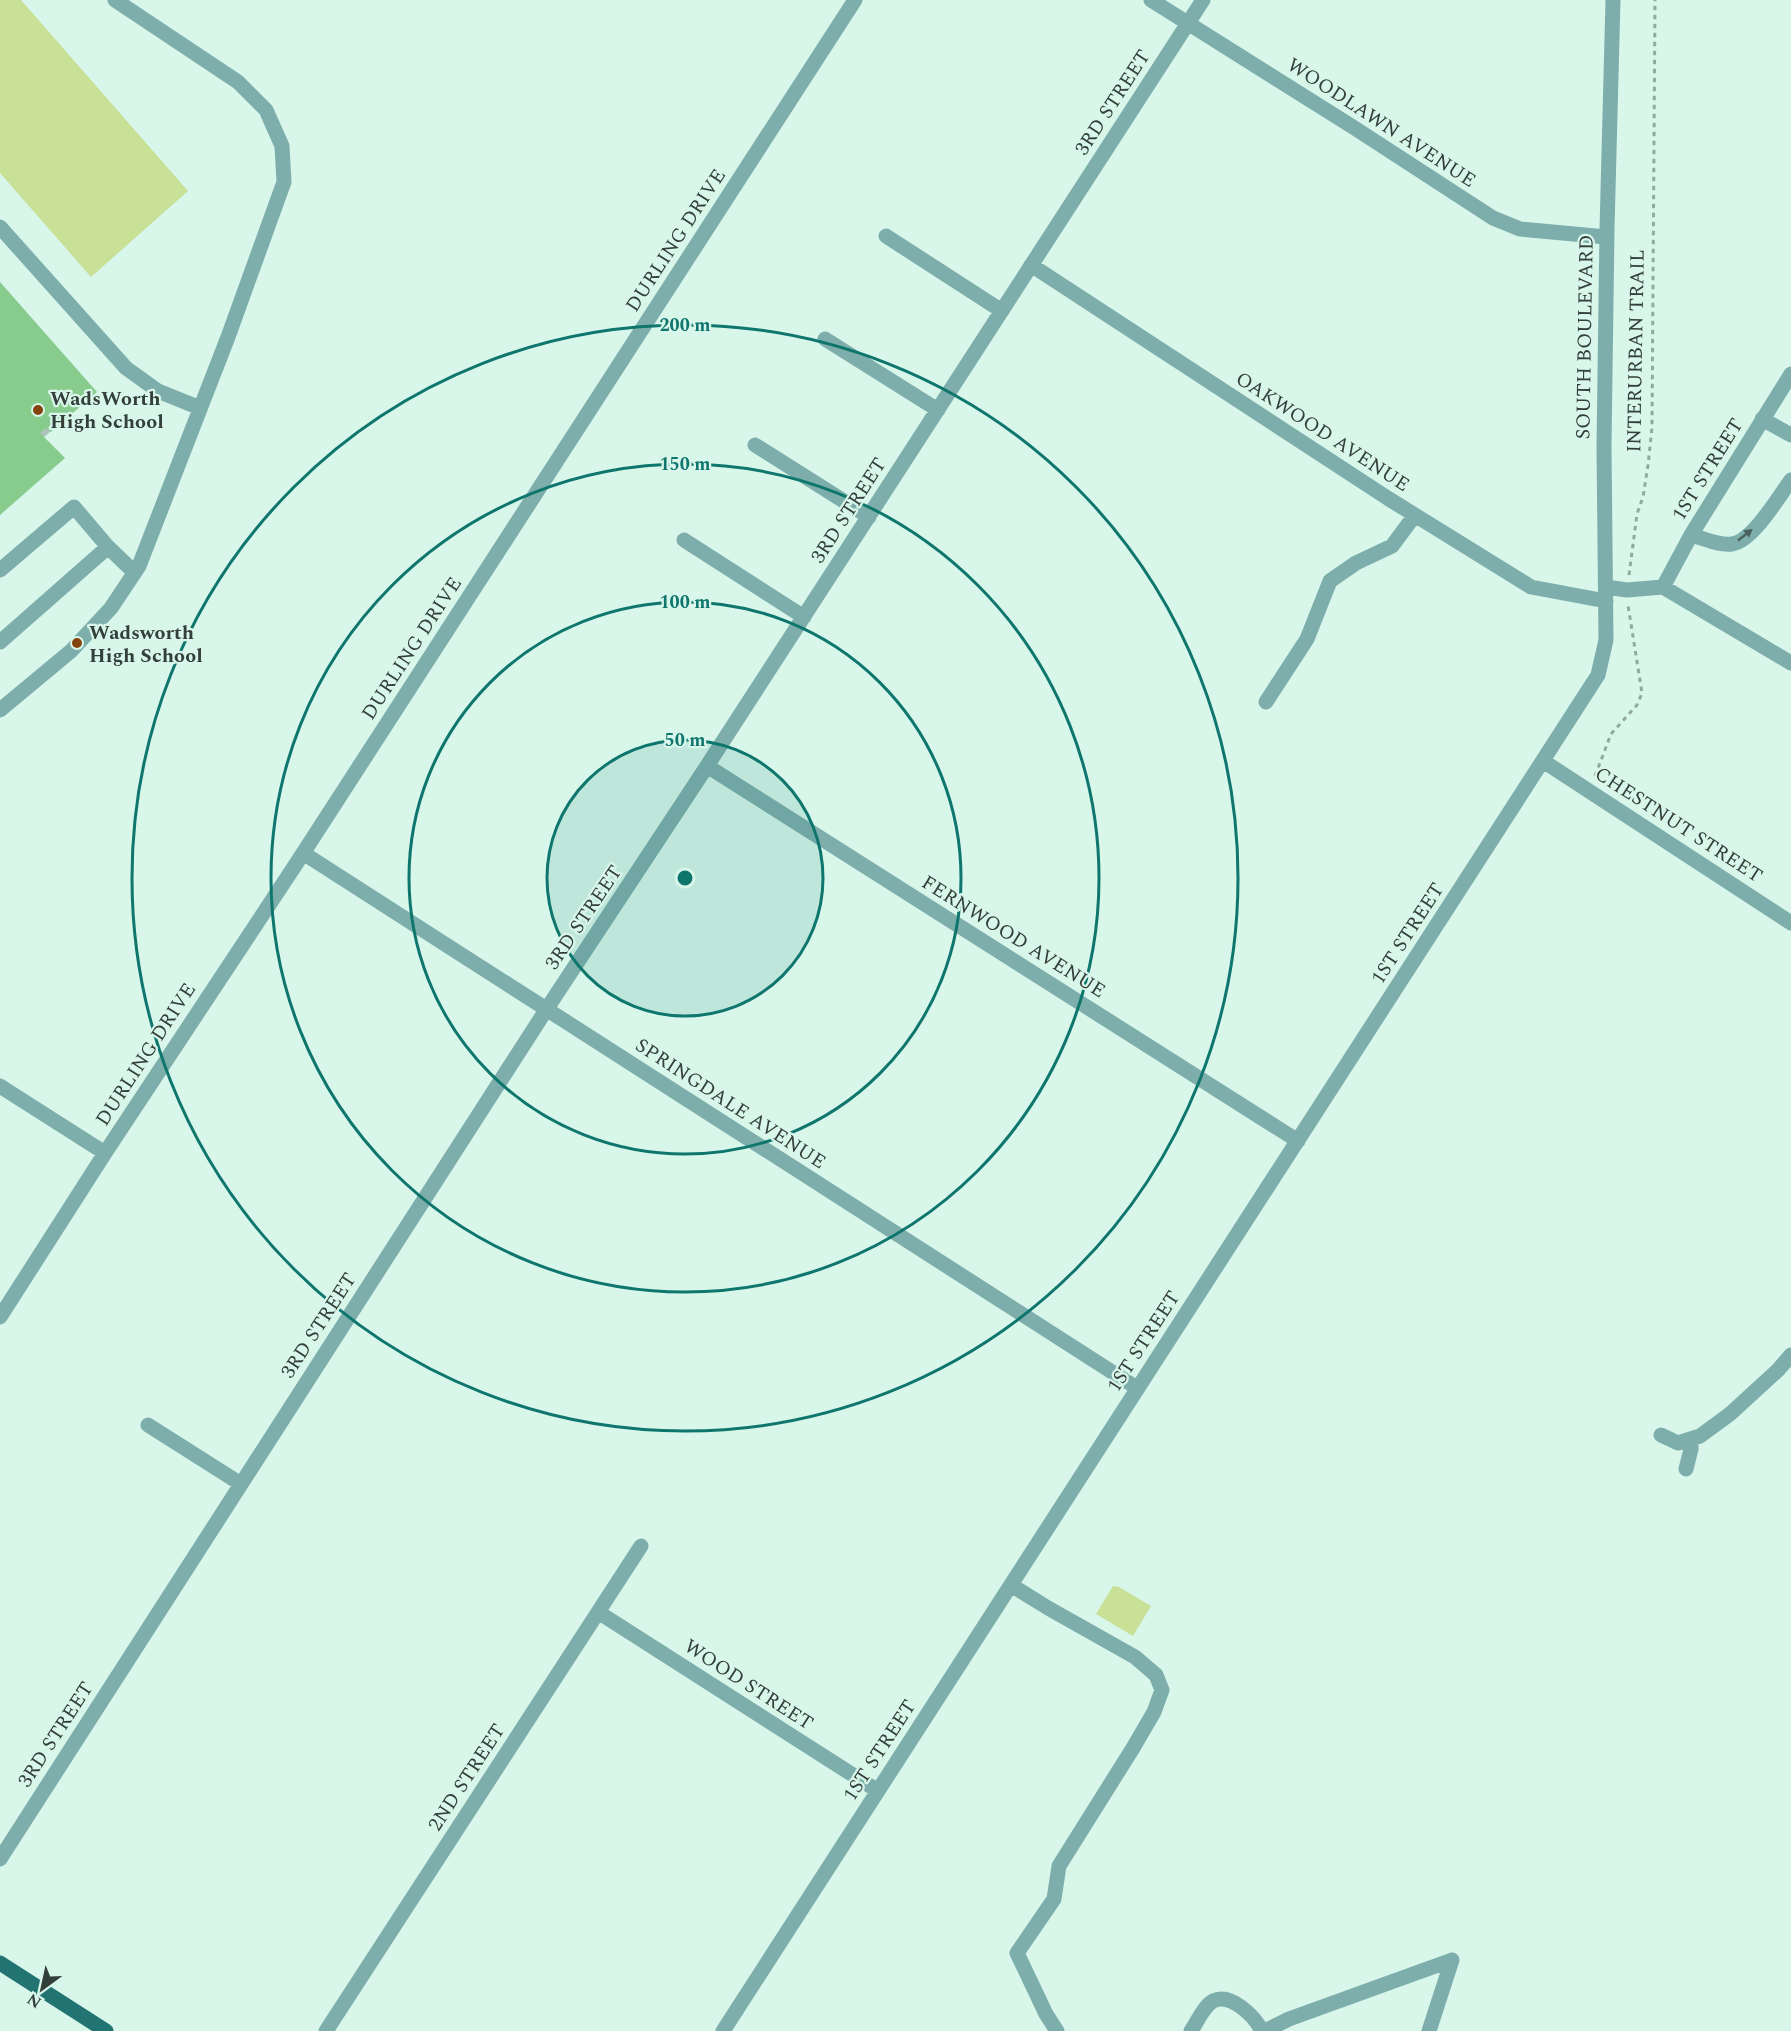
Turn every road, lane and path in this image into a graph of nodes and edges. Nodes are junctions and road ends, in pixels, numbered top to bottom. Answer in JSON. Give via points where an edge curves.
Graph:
{"nodes":[{"id":1,"x":115,"y":0,"type":"edge"},
{"id":2,"x":855,"y":0,"type":"edge"},
{"id":3,"x":1151,"y":0,"type":"edge"},
{"id":4,"x":1203,"y":0,"type":"edge"},
{"id":5,"x":1613,"y":0,"type":"edge"},
{"id":6,"x":1655,"y":0,"type":"edge"},
{"id":7,"x":1188,"y":24,"type":"junction"},
{"id":8,"x":0,"y":227,"type":"edge"},
{"id":9,"x":886,"y":236,"type":"dead end"},
{"id":10,"x":1606,"y":237,"type":"junction"},
{"id":11,"x":1031,"y":265,"type":"junction"},
{"id":12,"x":1002,"y":311,"type":"junction"},
{"id":13,"x":825,"y":339,"type":"dead end"},
{"id":14,"x":1791,"y":374,"type":"edge"},
{"id":15,"x":200,"y":408,"type":"junction"},
{"id":16,"x":938,"y":410,"type":"junction"},
{"id":17,"x":1762,"y":419,"type":"junction"},
{"id":18,"x":1791,"y":435,"type":"edge"},
{"id":19,"x":755,"y":445,"type":"dead end"},
{"id":20,"x":1791,"y":480,"type":"edge"},
{"id":21,"x":1415,"y":515,"type":"junction"},
{"id":22,"x":868,"y":517,"type":"junction"},
{"id":23,"x":1691,"y":535,"type":"junction"},
{"id":24,"x":684,"y":540,"type":"dead end"},
{"id":25,"x":108,"y":547,"type":"junction"},
{"id":26,"x":0,"y":570,"type":"edge"},
{"id":27,"x":134,"y":572,"type":"junction"},
{"id":28,"x":1663,"y":587,"type":"junction"},
{"id":29,"x":1627,"y":590,"type":"junction"},
{"id":30,"x":1606,"y":594,"type":"junction"},
{"id":31,"x":804,"y":617,"type":"junction"},
{"id":32,"x":0,"y":642,"type":"edge"},
{"id":33,"x":1791,"y":663,"type":"edge"},
{"id":34,"x":1599,"y":675,"type":"joint"},
{"id":35,"x":1266,"y":702,"type":"dead end"},
{"id":36,"x":0,"y":711,"type":"edge"},
{"id":37,"x":1543,"y":760,"type":"junction"},
{"id":38,"x":707,"y":766,"type":"junction"},
{"id":39,"x":1591,"y":792,"type":"junction"},
{"id":40,"x":303,"y":853,"type":"junction"},
{"id":41,"x":1791,"y":923,"type":"edge"},
{"id":42,"x":546,"y":1010,"type":"junction"},
{"id":43,"x":0,"y":1086,"type":"edge"},
{"id":44,"x":1298,"y":1141,"type":"junction"},
{"id":45,"x":105,"y":1153,"type":"junction"},
{"id":46,"x":0,"y":1317,"type":"edge"},
{"id":47,"x":1791,"y":1355,"type":"edge"},
{"id":48,"x":1137,"y":1388,"type":"junction"},
{"id":49,"x":148,"y":1425,"type":"dead end"},
{"id":50,"x":1661,"y":1435,"type":"dead end"},
{"id":51,"x":1691,"y":1439,"type":"junction"},
{"id":52,"x":1686,"y":1469,"type":"dead end"},
{"id":53,"x":241,"y":1484,"type":"junction"},
{"id":54,"x":641,"y":1546,"type":"dead end"},
{"id":55,"x":1011,"y":1585,"type":"junction"},
{"id":56,"x":598,"y":1612,"type":"junction"},
{"id":57,"x":878,"y":1791,"type":"junction"},
{"id":58,"x":0,"y":1859,"type":"edge"},
{"id":59,"x":0,"y":1964,"type":"edge"},
{"id":60,"x":106,"y":2031,"type":"edge"},
{"id":61,"x":326,"y":2031,"type":"edge"},
{"id":62,"x":723,"y":2031,"type":"edge"},
{"id":63,"x":1057,"y":2031,"type":"edge"},
{"id":64,"x":1191,"y":2031,"type":"edge"},
{"id":65,"x":1263,"y":2031,"type":"edge"},
{"id":66,"x":1429,"y":2031,"type":"edge"}],
"edges":[{"from":1,"to":15,"type":"street","via":[[238,82],[266,110],[282,146],[284,182]]},
{"from":2,"to":40,"type":"street","name":"DURLING DRIVE"},
{"from":3,"to":7,"type":"street","name":"WOODLAWN AVENUE"},
{"from":4,"to":7,"type":"street","name":"3RD STREET"},
{"from":5,"to":10,"type":"street","name":"SOUTH BOULEVARD"},
{"from":6,"to":29,"type":"path","name":"INTERURBAN TRAIL","via":[[1652,428]]},
{"from":7,"to":10,"type":"street","name":"WOODLAWN AVENUE","via":[[1493,218],[1520,229]]},
{"from":7,"to":11,"type":"street","name":"3RD STREET"},
{"from":8,"to":15,"type":"street","via":[[126,368],[158,391]]},
{"from":9,"to":12,"type":"street"},
{"from":10,"to":30,"type":"street","name":"SOUTH BOULEVARD"},
{"from":11,"to":12,"type":"street","name":"3RD STREET"},
{"from":11,"to":21,"type":"street","name":"OAKWOOD AVENUE"},
{"from":12,"to":16,"type":"street","name":"3RD STREET"},
{"from":13,"to":16,"type":"street"},
{"from":14,"to":17,"type":"street","name":"1ST STREET"},
{"from":15,"to":27,"type":"street"},
{"from":16,"to":22,"type":"street","name":"3RD STREET"},
{"from":17,"to":18,"type":"street"},
{"from":17,"to":23,"type":"street","name":"1ST STREET"},
{"from":19,"to":22,"type":"street"},
{"from":23,"to":20,"type":"street","one_way":true,"via":[[1733,544],[1745,538]]},
{"from":21,"to":30,"type":"street","name":"OAKWOOD AVENUE","via":[[1531,588]]},
{"from":21,"to":35,"type":"street","via":[[1392,546],[1330,581],[1307,639]]},
{"from":22,"to":31,"type":"street","name":"3RD STREET"},
{"from":23,"to":28,"type":"street","name":"1ST STREET"},
{"from":24,"to":31,"type":"street"},
{"from":25,"to":26,"type":"street","via":[[74,507]]},
{"from":25,"to":27,"type":"street"},
{"from":25,"to":32,"type":"street"},
{"from":27,"to":36,"type":"street","via":[[111,608],[71,651]]},
{"from":28,"to":29,"type":"street","name":"OAKWOOD AVENUE"},
{"from":28,"to":33,"type":"street"},
{"from":29,"to":30,"type":"street","name":"OAKWOOD AVENUE"},
{"from":29,"to":39,"type":"path","name":"INTERURBAN TRAIL","via":[[1642,693],[1637,705],[1611,734]]},
{"from":30,"to":34,"type":"street","name":"SOUTH BOULEVARD","via":[[1606,640]]},
{"from":31,"to":38,"type":"street","name":"3RD STREET"},
{"from":34,"to":37,"type":"street","name":"1ST STREET"},
{"from":37,"to":39,"type":"street","name":"CHESTNUT STREET"},
{"from":37,"to":44,"type":"street","name":"1ST STREET"},
{"from":38,"to":42,"type":"street","name":"3RD STREET"},
{"from":38,"to":44,"type":"street","name":"FERNWOOD AVENUE"},
{"from":39,"to":41,"type":"street","name":"CHESTNUT STREET"},
{"from":40,"to":42,"type":"street","name":"SPRINGDALE AVENUE"},
{"from":40,"to":45,"type":"street","name":"DURLING DRIVE"},
{"from":42,"to":48,"type":"street","name":"SPRINGDALE AVENUE"},
{"from":42,"to":53,"type":"street","name":"3RD STREET"},
{"from":43,"to":45,"type":"street"},
{"from":44,"to":48,"type":"street","name":"1ST STREET"},
{"from":45,"to":46,"type":"street","name":"DURLING DRIVE"},
{"from":47,"to":51,"type":"street","via":[[1730,1414]]},
{"from":48,"to":55,"type":"street","name":"1ST STREET"},
{"from":49,"to":53,"type":"street"},
{"from":50,"to":51,"type":"street","via":[[1678,1443]]},
{"from":51,"to":52,"type":"street"},
{"from":53,"to":58,"type":"street","name":"3RD STREET"},
{"from":54,"to":56,"type":"street","name":"2ND STREET"},
{"from":55,"to":57,"type":"street","name":"1ST STREET"},
{"from":55,"to":63,"type":"street","via":[[1135,1657],[1156,1675],[1162,1690],[1133,1748],[1059,1866],[1054,1899],[1017,1953]]},
{"from":56,"to":57,"type":"street","name":"WOOD STREET"},
{"from":56,"to":61,"type":"street","name":"2ND STREET"},
{"from":57,"to":62,"type":"street","name":"1ST STREET"},
{"from":59,"to":60,"type":"main road"},
{"from":64,"to":65,"type":"street","via":[[1206,2007],[1220,1999],[1246,2010]]},
{"from":65,"to":66,"type":"street","via":[[1452,1960]]}]}
